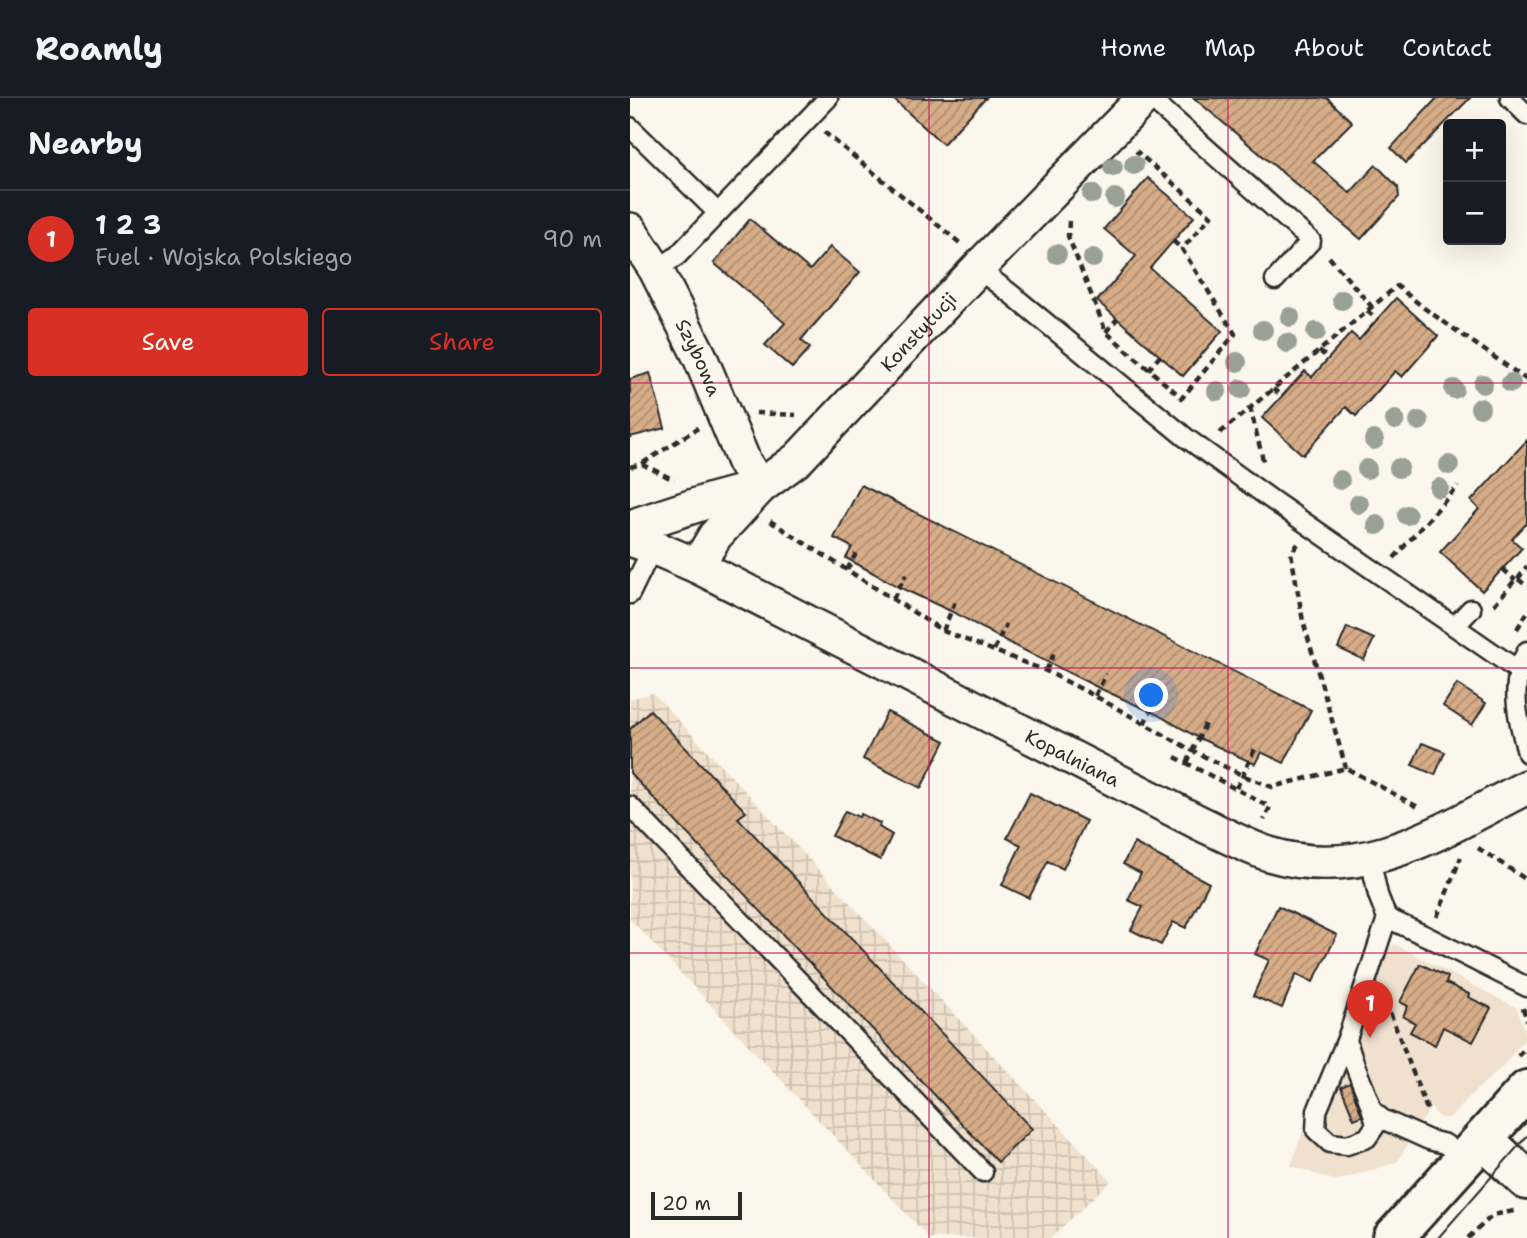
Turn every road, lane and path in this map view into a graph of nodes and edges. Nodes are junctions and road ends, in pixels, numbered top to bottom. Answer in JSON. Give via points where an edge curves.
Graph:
{"nodes":[{"id":1,"x":828,"y":98,"type":"edge"},
{"id":2,"x":1144,"y":98,"type":"edge"},
{"id":3,"x":1150,"y":98,"type":"edge"},
{"id":4,"x":1510,"y":98,"type":"edge"},
{"id":5,"x":1527,"y":115,"type":"edge"},
{"id":6,"x":808,"y":120,"type":"junction"},
{"id":7,"x":630,"y":127,"type":"edge"},
{"id":8,"x":1134,"y":150,"type":"dead end"},
{"id":9,"x":1069,"y":211,"type":"dead end"},
{"id":10,"x":718,"y":213,"type":"junction"},
{"id":11,"x":630,"y":230,"type":"edge"},
{"id":12,"x":1173,"y":241,"type":"dead end"},
{"id":13,"x":1311,"y":241,"type":"junction"},
{"id":14,"x":1182,"y":249,"type":"junction"},
{"id":15,"x":981,"y":265,"type":"junction"},
{"id":16,"x":656,"y":270,"type":"junction"},
{"id":17,"x":1275,"y":280,"type":"dead end"},
{"id":18,"x":1369,"y":309,"type":"junction"},
{"id":19,"x":1377,"y":319,"type":"dead end"},
{"id":20,"x":1319,"y":351,"type":"junction"},
{"id":21,"x":1328,"y":358,"type":"dead end"},
{"id":22,"x":1527,"y":380,"type":"edge"},
{"id":23,"x":1273,"y":389,"type":"junction"},
{"id":24,"x":1282,"y":396,"type":"dead end"},
{"id":25,"x":1250,"y":407,"type":"junction"},
{"id":26,"x":1201,"y":449,"type":"junction"},
{"id":27,"x":1458,"y":486,"type":"dead end"},
{"id":28,"x":1272,"y":500,"type":"junction"},
{"id":29,"x":764,"y":503,"type":"junction"},
{"id":30,"x":1311,"y":527,"type":"junction"},
{"id":31,"x":638,"y":540,"type":"edge"},
{"id":32,"x":858,"y":550,"type":"dead end"},
{"id":33,"x":697,"y":566,"type":"junction"},
{"id":34,"x":1527,"y":566,"type":"edge"},
{"id":35,"x":1503,"y":569,"type":"dead end"},
{"id":36,"x":847,"y":570,"type":"junction"},
{"id":37,"x":906,"y":574,"type":"dead end"},
{"id":38,"x":1380,"y":575,"type":"junction"},
{"id":39,"x":1517,"y":579,"type":"junction"},
{"id":40,"x":1527,"y":586,"type":"edge"},
{"id":41,"x":630,"y":594,"type":"edge"},
{"id":42,"x":893,"y":599,"type":"junction"},
{"id":43,"x":956,"y":599,"type":"dead end"},
{"id":44,"x":1471,"y":609,"type":"joint"},
{"id":45,"x":1006,"y":624,"type":"dead end"},
{"id":46,"x":1455,"y":626,"type":"junction"},
{"id":47,"x":943,"y":631,"type":"junction"},
{"id":48,"x":1056,"y":649,"type":"dead end"},
{"id":49,"x":994,"y":650,"type":"junction"},
{"id":50,"x":1527,"y":651,"type":"edge"},
{"id":51,"x":1046,"y":671,"type":"junction"},
{"id":52,"x":1519,"y":671,"type":"junction"},
{"id":53,"x":1105,"y":674,"type":"dead end"},
{"id":54,"x":1095,"y":696,"type":"junction"},
{"id":55,"x":1156,"y":699,"type":"dead end"},
{"id":56,"x":1144,"y":724,"type":"junction"},
{"id":57,"x":1205,"y":724,"type":"dead end"},
{"id":58,"x":1255,"y":748,"type":"dead end"},
{"id":59,"x":1193,"y":751,"type":"junction"},
{"id":60,"x":1527,"y":753,"type":"edge"},
{"id":61,"x":1175,"y":757,"type":"dead end"},
{"id":62,"x":1187,"y":763,"type":"junction"},
{"id":63,"x":1346,"y":768,"type":"junction"},
{"id":64,"x":1244,"y":776,"type":"junction"},
{"id":65,"x":1527,"y":786,"type":"edge"},
{"id":66,"x":1236,"y":788,"type":"junction"},
{"id":67,"x":630,"y":806,"type":"edge"},
{"id":68,"x":1260,"y":827,"type":"dead end"},
{"id":69,"x":1463,"y":832,"type":"junction"},
{"id":70,"x":1370,"y":858,"type":"junction"},
{"id":71,"x":1527,"y":880,"type":"edge"},
{"id":72,"x":1387,"y":918,"type":"junction"},
{"id":73,"x":1428,"y":937,"type":"junction"},
{"id":74,"x":1366,"y":979,"type":"junction"},
{"id":75,"x":1527,"y":988,"type":"edge"},
{"id":76,"x":1347,"y":1039,"type":"junction"},
{"id":77,"x":1527,"y":1090,"type":"edge"},
{"id":78,"x":1373,"y":1111,"type":"junction"},
{"id":79,"x":1435,"y":1119,"type":"dead end"},
{"id":80,"x":1473,"y":1150,"type":"junction"},
{"id":81,"x":983,"y":1172,"type":"dead end"},
{"id":82,"x":1526,"y":1197,"type":"edge"},
{"id":83,"x":1393,"y":1238,"type":"edge"},
{"id":84,"x":1468,"y":1238,"type":"edge"}],
"edges":[{"from":1,"to":6,"type":"lane"},
{"from":2,"to":15,"type":"street","name":"Konstytucji"},
{"from":3,"to":13,"type":"lane"},
{"from":4,"to":5,"type":"lane"},
{"from":6,"to":10,"type":"lane"},
{"from":6,"to":15,"type":"path"},
{"from":7,"to":10,"type":"lane"},
{"from":8,"to":14,"type":"path","via":[[1210,216]]},
{"from":9,"to":14,"type":"path","via":[[1068,236],[1105,332],[1182,398],[1235,334]]},
{"from":10,"to":16,"type":"lane","via":[[677,256]]},
{"from":11,"to":16,"type":"street","name":"Szybowa"},
{"from":12,"to":14,"type":"path"},
{"from":13,"to":17,"type":"lane"},
{"from":13,"to":18,"type":"path","via":[[1332,260]]},
{"from":15,"to":26,"type":"lane"},
{"from":15,"to":29,"type":"street","name":"Konstytucji","via":[[798,459]]},
{"from":16,"to":29,"type":"street","name":"Szybowa"},
{"from":18,"to":19,"type":"path"},
{"from":18,"to":20,"type":"path"},
{"from":18,"to":22,"type":"path","via":[[1397,286]]},
{"from":20,"to":21,"type":"path"},
{"from":20,"to":23,"type":"path"},
{"from":23,"to":24,"type":"path"},
{"from":23,"to":25,"type":"path"},
{"from":25,"to":26,"type":"path"},
{"from":25,"to":28,"type":"path"},
{"from":26,"to":28,"type":"lane"},
{"from":27,"to":38,"type":"path"},
{"from":28,"to":30,"type":"lane"},
{"from":29,"to":31,"type":"street","via":[[712,500],[639,524]]},
{"from":29,"to":33,"type":"street","name":"Konstytucji","via":[[715,536]]},
{"from":29,"to":36,"type":"path"},
{"from":30,"to":38,"type":"lane"},
{"from":30,"to":63,"type":"path","via":[[1291,553],[1303,621]]},
{"from":31,"to":33,"type":"street","name":"Kopalniana"},
{"from":31,"to":41,"type":"lane"},
{"from":32,"to":36,"type":"path"},
{"from":33,"to":70,"type":"street","name":"Kopalniana","via":[[1269,854],[1323,862]]},
{"from":34,"to":39,"type":"path"},
{"from":35,"to":39,"type":"path"},
{"from":36,"to":42,"type":"path"},
{"from":37,"to":42,"type":"path"},
{"from":38,"to":46,"type":"lane"},
{"from":39,"to":40,"type":"path"},
{"from":39,"to":44,"type":"path","via":[[1489,611]]},
{"from":42,"to":47,"type":"path"},
{"from":43,"to":47,"type":"path"},
{"from":44,"to":46,"type":"lane"},
{"from":45,"to":49,"type":"path"},
{"from":46,"to":52,"type":"lane"},
{"from":47,"to":49,"type":"path"},
{"from":48,"to":51,"type":"path"},
{"from":49,"to":51,"type":"path"},
{"from":50,"to":52,"type":"lane"},
{"from":51,"to":54,"type":"path"},
{"from":52,"to":60,"type":"lane","via":[[1518,720]]},
{"from":53,"to":54,"type":"path"},
{"from":54,"to":56,"type":"path"},
{"from":55,"to":56,"type":"path"},
{"from":56,"to":59,"type":"path"},
{"from":57,"to":59,"type":"path"},
{"from":58,"to":64,"type":"path"},
{"from":59,"to":62,"type":"path"},
{"from":59,"to":64,"type":"path"},
{"from":61,"to":62,"type":"path"},
{"from":62,"to":66,"type":"path"},
{"from":63,"to":64,"type":"path","via":[[1272,787]]},
{"from":63,"to":69,"type":"path","via":[[1426,811],[1447,800]]},
{"from":64,"to":66,"type":"path"},
{"from":65,"to":69,"type":"street","name":"Kopalniana"},
{"from":66,"to":68,"type":"path","via":[[1270,807]]},
{"from":67,"to":81,"type":"lane"},
{"from":69,"to":70,"type":"street","name":"Kopalniana","via":[[1432,837]]},
{"from":69,"to":71,"type":"path"},
{"from":69,"to":73,"type":"path"},
{"from":70,"to":72,"type":"lane"},
{"from":72,"to":73,"type":"lane"},
{"from":72,"to":74,"type":"lane"},
{"from":73,"to":75,"type":"lane"},
{"from":74,"to":76,"type":"lane"},
{"from":74,"to":79,"type":"path","via":[[1379,984],[1429,1115]]},
{"from":76,"to":78,"type":"lane"},
{"from":76,"to":78,"type":"lane","via":[[1317,1111],[1316,1130],[1330,1143],[1347,1146],[1367,1138],[1376,1125]]},
{"from":77,"to":80,"type":"main road"},
{"from":78,"to":80,"type":"lane","via":[[1429,1140]]},
{"from":80,"to":82,"type":"main road"},
{"from":80,"to":83,"type":"main road"},
{"from":82,"to":84,"type":"path","via":[[1513,1211],[1493,1215]]}]}
